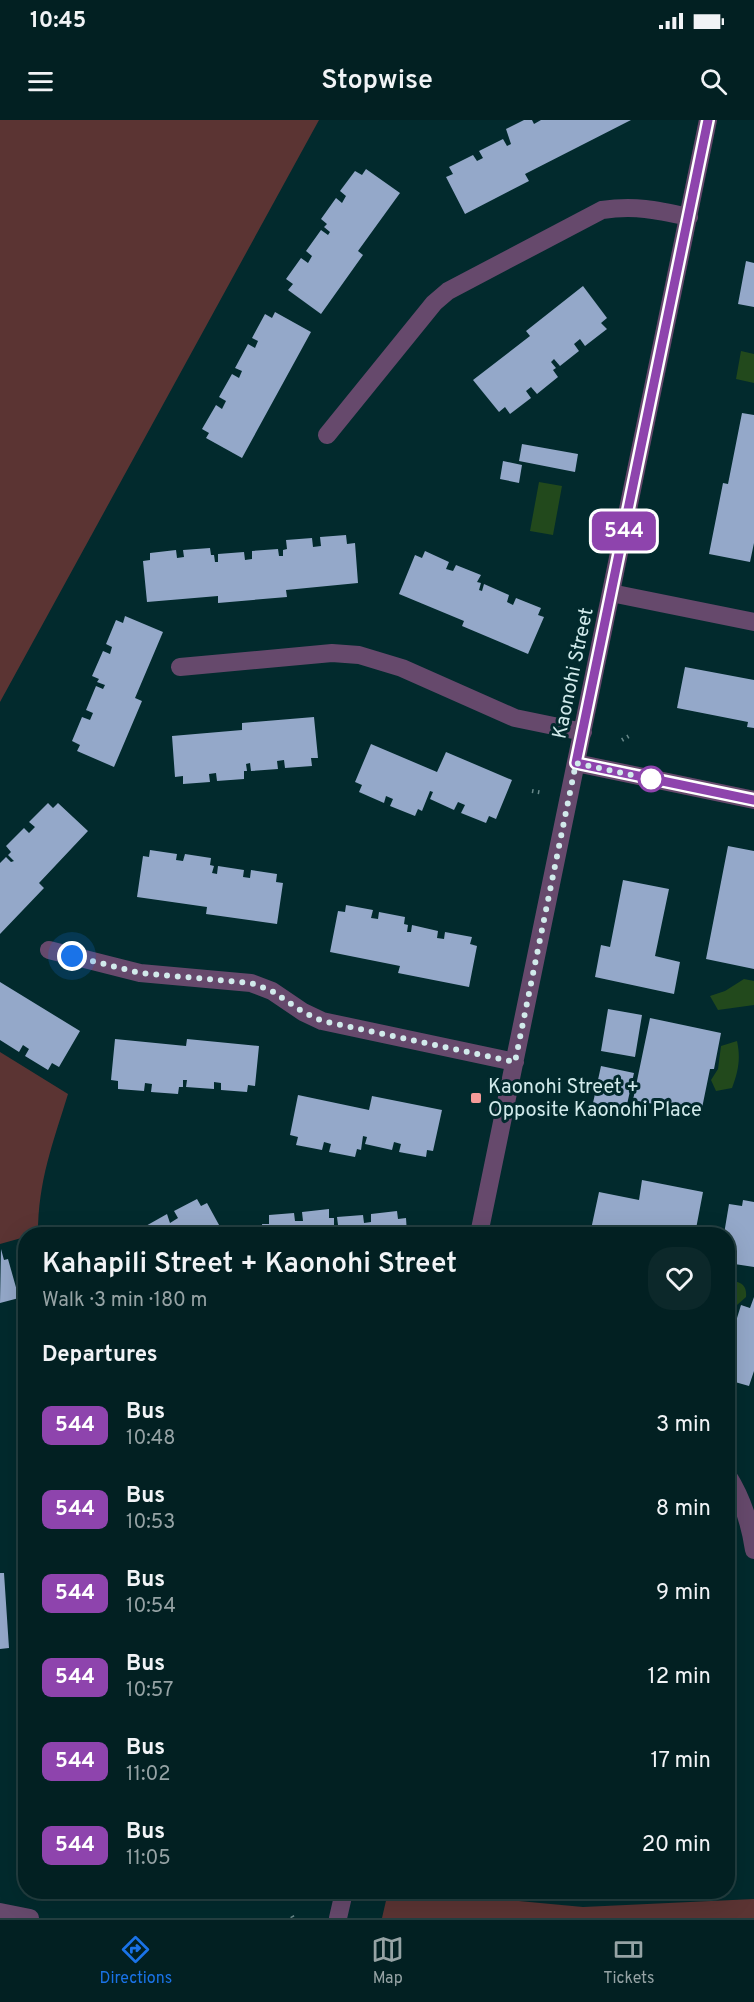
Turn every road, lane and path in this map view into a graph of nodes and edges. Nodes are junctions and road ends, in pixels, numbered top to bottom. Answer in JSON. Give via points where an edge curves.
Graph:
{"nodes":[{"id":1,"x":708,"y":120,"type":"edge"},
{"id":2,"x":688,"y":217,"type":"junction"},
{"id":3,"x":327,"y":435,"type":"dead end"},
{"id":4,"x":611,"y":593,"type":"junction"},
{"id":5,"x":754,"y":622,"type":"edge"},
{"id":6,"x":180,"y":667,"type":"dead end"},
{"id":7,"x":583,"y":732,"type":"junction"},
{"id":8,"x":629,"y":736,"type":"dead end"},
{"id":9,"x":622,"y":740,"type":"dead end"},
{"id":10,"x":576,"y":763,"type":"junction"},
{"id":11,"x":532,"y":791,"type":"dead end"},
{"id":12,"x":543,"y":793,"type":"dead end"},
{"id":13,"x":754,"y":800,"type":"edge"},
{"id":14,"x":49,"y":950,"type":"dead end"},
{"id":15,"x":515,"y":1062,"type":"junction"},
{"id":16,"x":480,"y":1227,"type":"edge"},
{"id":17,"x":735,"y":1487,"type":"edge"},
{"id":18,"x":754,"y":1550,"type":"edge"},
{"id":19,"x":342,"y":1899,"type":"edge"},
{"id":20,"x":0,"y":1912,"type":"edge"},
{"id":21,"x":30,"y":1918,"type":"edge"},
{"id":22,"x":338,"y":1918,"type":"edge"}],
"edges":[{"from":1,"to":2,"type":"street","name":"Kaonohi Street"},
{"from":2,"to":3,"type":"street","via":[[651,208],[626,206],[602,210],[448,291]]},
{"from":2,"to":4,"type":"street","name":"Kaonohi Street"},
{"from":4,"to":5,"type":"street"},
{"from":4,"to":7,"type":"street","name":"Kaonohi Street"},
{"from":6,"to":7,"type":"street","via":[[332,653],[359,655],[402,668],[515,718]]},
{"from":7,"to":10,"type":"street","name":"Kaonohi Street"},
{"from":8,"to":9,"type":"path"},
{"from":10,"to":13,"type":"street"},
{"from":10,"to":15,"type":"street","name":"Kaonohi Street"},
{"from":11,"to":12,"type":"path"},
{"from":14,"to":15,"type":"street","via":[[140,973],[251,983],[322,1021]]},
{"from":15,"to":16,"type":"street","name":"Kaonohi Street"},
{"from":17,"to":18,"type":"street"},
{"from":19,"to":22,"type":"street"},
{"from":20,"to":21,"type":"street"}]}
